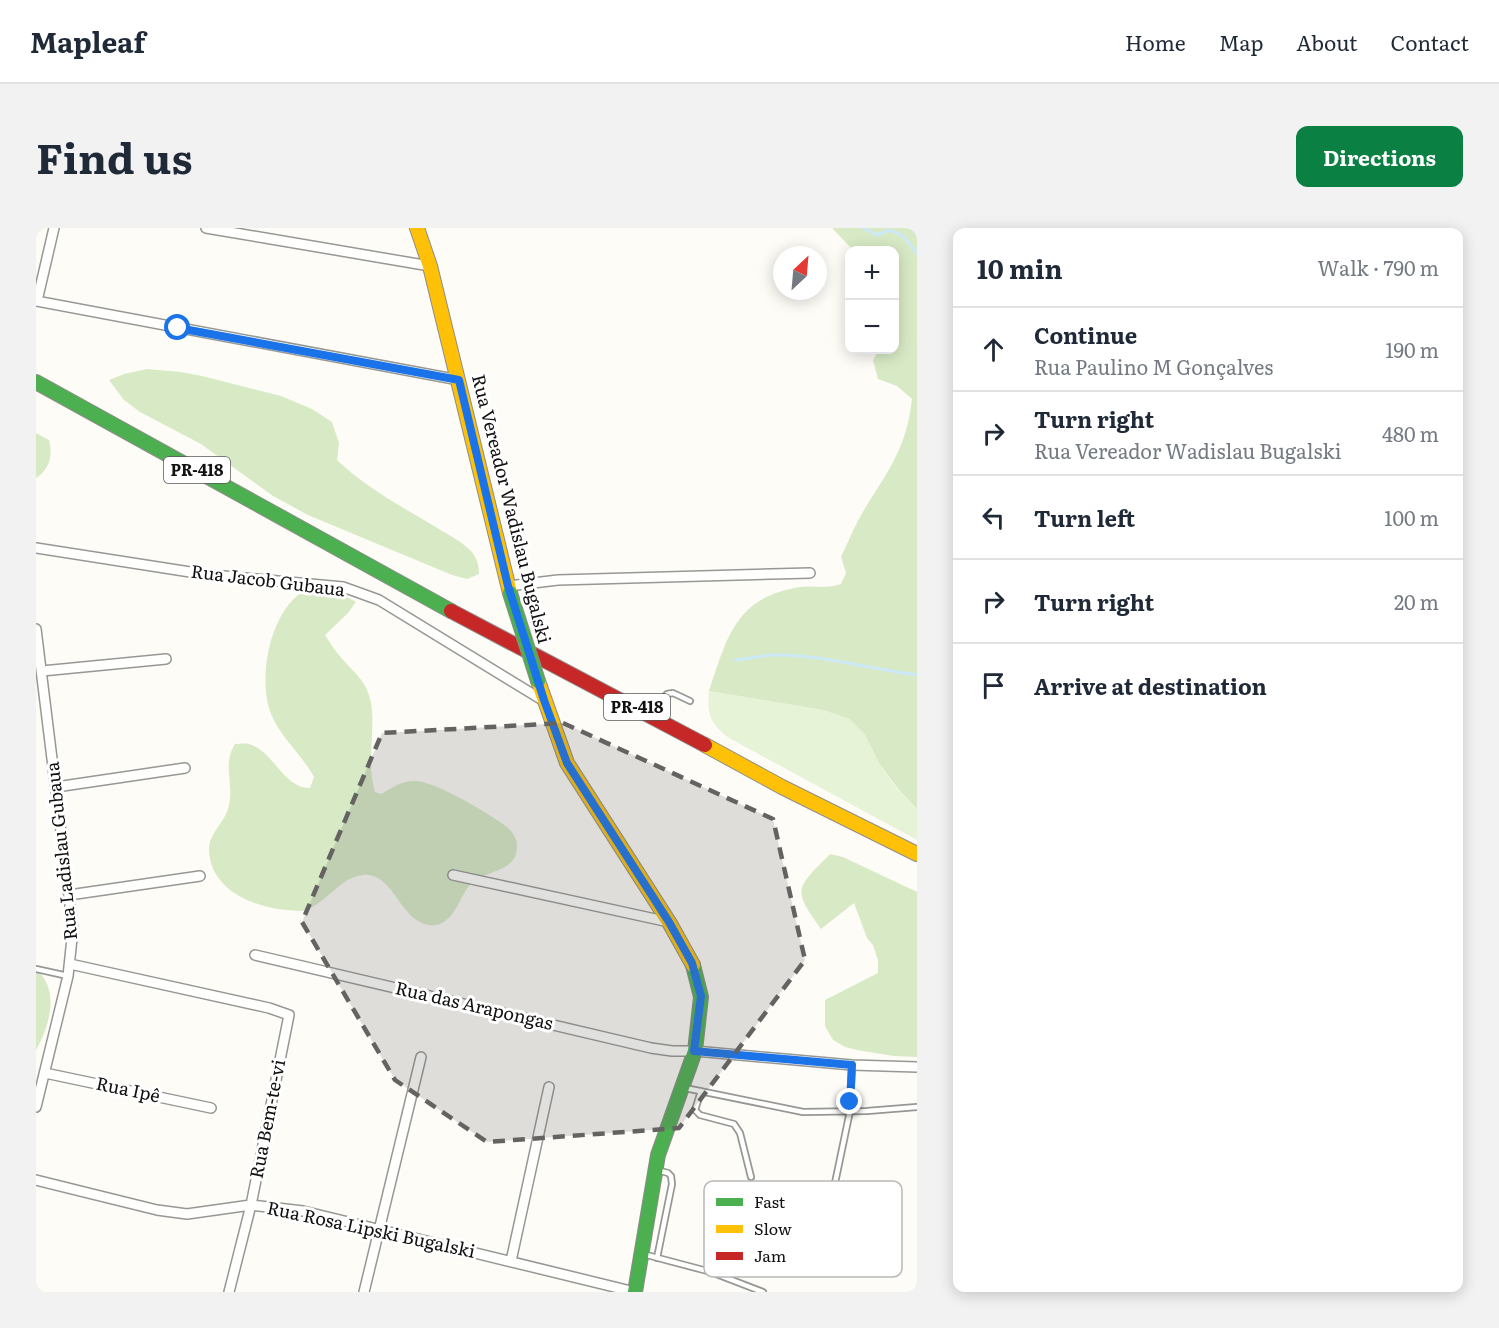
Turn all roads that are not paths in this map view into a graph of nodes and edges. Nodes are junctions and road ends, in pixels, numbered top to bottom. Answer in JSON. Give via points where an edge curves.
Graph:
{"nodes":[{"id":1,"x":54,"y":228,"type":"edge"},
{"id":2,"x":206,"y":228,"type":"edge"},
{"id":3,"x":417,"y":228,"type":"edge"},
{"id":4,"x":430,"y":266,"type":"junction"},
{"id":5,"x":37,"y":301,"type":"edge"},
{"id":6,"x":459,"y":380,"type":"junction"},
{"id":7,"x":36,"y":382,"type":"edge"},
{"id":8,"x":36,"y":548,"type":"edge"},
{"id":9,"x":810,"y":573,"type":"dead end"},
{"id":10,"x":509,"y":589,"type":"junction"},
{"id":11,"x":36,"y":629,"type":"edge"},
{"id":12,"x":166,"y":659,"type":"dead end"},
{"id":13,"x":42,"y":671,"type":"junction"},
{"id":14,"x":544,"y":700,"type":"junction"},
{"id":15,"x":690,"y":701,"type":"dead end"},
{"id":16,"x":650,"y":715,"type":"junction"},
{"id":17,"x":185,"y":768,"type":"dead end"},
{"id":18,"x":56,"y":787,"type":"junction"},
{"id":19,"x":917,"y":854,"type":"edge"},
{"id":20,"x":453,"y":875,"type":"dead end"},
{"id":21,"x":200,"y":876,"type":"dead end"},
{"id":22,"x":69,"y":895,"type":"junction"},
{"id":23,"x":669,"y":922,"type":"junction"},
{"id":24,"x":255,"y":955,"type":"dead end"},
{"id":25,"x":70,"y":964,"type":"junction"},
{"id":26,"x":36,"y":969,"type":"edge"},
{"id":27,"x":68,"y":976,"type":"junction"},
{"id":28,"x":694,"y":1051,"type":"junction"},
{"id":29,"x":421,"y":1057,"type":"dead end"},
{"id":30,"x":852,"y":1065,"type":"junction"},
{"id":31,"x":917,"y":1067,"type":"edge"},
{"id":32,"x":45,"y":1073,"type":"junction"},
{"id":33,"x":549,"y":1087,"type":"dead end"},
{"id":34,"x":682,"y":1088,"type":"junction"},
{"id":35,"x":701,"y":1091,"type":"junction"},
{"id":36,"x":36,"y":1107,"type":"edge"},
{"id":37,"x":917,"y":1107,"type":"edge"},
{"id":38,"x":211,"y":1108,"type":"dead end"},
{"id":39,"x":850,"y":1111,"type":"junction"},
{"id":40,"x":656,"y":1170,"type":"junction"},
{"id":41,"x":751,"y":1177,"type":"dead end"},
{"id":42,"x":36,"y":1180,"type":"edge"},
{"id":43,"x":835,"y":1181,"type":"edge"},
{"id":44,"x":251,"y":1204,"type":"junction"},
{"id":45,"x":378,"y":1230,"type":"junction"},
{"id":46,"x":640,"y":1254,"type":"junction"},
{"id":47,"x":657,"y":1258,"type":"junction"},
{"id":48,"x":511,"y":1261,"type":"junction"},
{"id":49,"x":704,"y":1270,"type":"edge"},
{"id":50,"x":724,"y":1277,"type":"edge"},
{"id":51,"x":229,"y":1292,"type":"edge"},
{"id":52,"x":364,"y":1292,"type":"edge"},
{"id":53,"x":635,"y":1292,"type":"edge"},
{"id":54,"x":763,"y":1292,"type":"edge"}],
"edges":[{"from":1,"to":5,"type":"street"},
{"from":2,"to":4,"type":"street"},
{"from":3,"to":4,"type":"main road","name":"Rua Vereador Wadislau Bugalski"},
{"from":4,"to":6,"type":"main road","name":"Rua Vereador Wadislau Bugalski"},
{"from":5,"to":6,"type":"street"},
{"from":6,"to":10,"type":"main road","name":"Rua Vereador Wadislau Bugalski"},
{"from":7,"to":16,"type":"main road","number":"PR-418","via":[[436,603]]},
{"from":8,"to":14,"type":"street","name":"Rua Jacob Gubaua","via":[[203,574],[343,587],[379,600]]},
{"from":9,"to":10,"type":"street","via":[[558,580]]},
{"from":10,"to":14,"type":"main road","name":"Rua Vereador Wadislau Bugalski","bridge":true},
{"from":11,"to":13,"type":"street","name":"Rua Ladislau Gubaua"},
{"from":12,"to":13,"type":"street"},
{"from":13,"to":18,"type":"street","name":"Rua Ladislau Gubaua"},
{"from":14,"to":23,"type":"main road","name":"Rua Vereador Wadislau Bugalski","via":[[567,763]]},
{"from":15,"to":16,"type":"lane","via":[[667,694]]},
{"from":16,"to":19,"type":"main road","number":"PR-418"},
{"from":17,"to":18,"type":"street"},
{"from":18,"to":22,"type":"street","name":"Rua Ladislau Gubaua"},
{"from":20,"to":23,"type":"street"},
{"from":21,"to":22,"type":"street"},
{"from":22,"to":25,"type":"street","name":"Rua Ladislau Gubaua","via":[[73,929]]},
{"from":23,"to":28,"type":"main road","name":"Rua Vereador Wadislau Bugalski","via":[[692,963],[701,996]]},
{"from":24,"to":28,"type":"street","name":"Rua das Arapongas","via":[[651,1048]]},
{"from":25,"to":27,"type":"street","name":"Rua Ladislau Gubaua"},
{"from":25,"to":44,"type":"street","name":"Rua Bem-te-vi","via":[[289,1015]]},
{"from":26,"to":27,"type":"lane"},
{"from":27,"to":32,"type":"street","name":"Rua Ladislau Gubaua"},
{"from":28,"to":30,"type":"street","name":"Rua das Arapongas"},
{"from":28,"to":34,"type":"main road","name":"Rua Vereador Wadislau Bugalski"},
{"from":29,"to":45,"type":"street"},
{"from":30,"to":31,"type":"street","name":"Rua das Arapongas"},
{"from":30,"to":39,"type":"lane"},
{"from":32,"to":36,"type":"street","name":"Rua Ladislau Gubaua"},
{"from":32,"to":38,"type":"street","name":"Rua Ipê"},
{"from":33,"to":48,"type":"street"},
{"from":34,"to":35,"type":"lane"},
{"from":34,"to":40,"type":"main road","name":"Rua Vereador Wadislau Bugalski"},
{"from":35,"to":39,"type":"lane","via":[[803,1112]]},
{"from":35,"to":41,"type":"lane","via":[[695,1110],[700,1115],[734,1124]]},
{"from":37,"to":39,"type":"lane"},
{"from":39,"to":43,"type":"lane"},
{"from":40,"to":46,"type":"main road","name":"Rua Vereador Wadislau Bugalski"},
{"from":40,"to":47,"type":"lane","via":[[668,1173],[672,1184]]},
{"from":42,"to":44,"type":"street","name":"Rua Rosa Lipski Bugalski","via":[[187,1214]]},
{"from":44,"to":45,"type":"street","name":"Rua Rosa Lipski Bugalski","via":[[303,1211]]},
{"from":44,"to":51,"type":"street","name":"Rua Bem-te-vi"},
{"from":45,"to":48,"type":"street","name":"Rua Rosa Lipski Bugalski"},
{"from":45,"to":52,"type":"street"},
{"from":46,"to":47,"type":"lane"},
{"from":46,"to":53,"type":"main road","name":"Rua Vereador Wadislau Bugalski"},
{"from":47,"to":49,"type":"lane"},
{"from":48,"to":53,"type":"street","name":"Rua Rosa Lipski Bugalski"},
{"from":50,"to":54,"type":"lane"}]}
